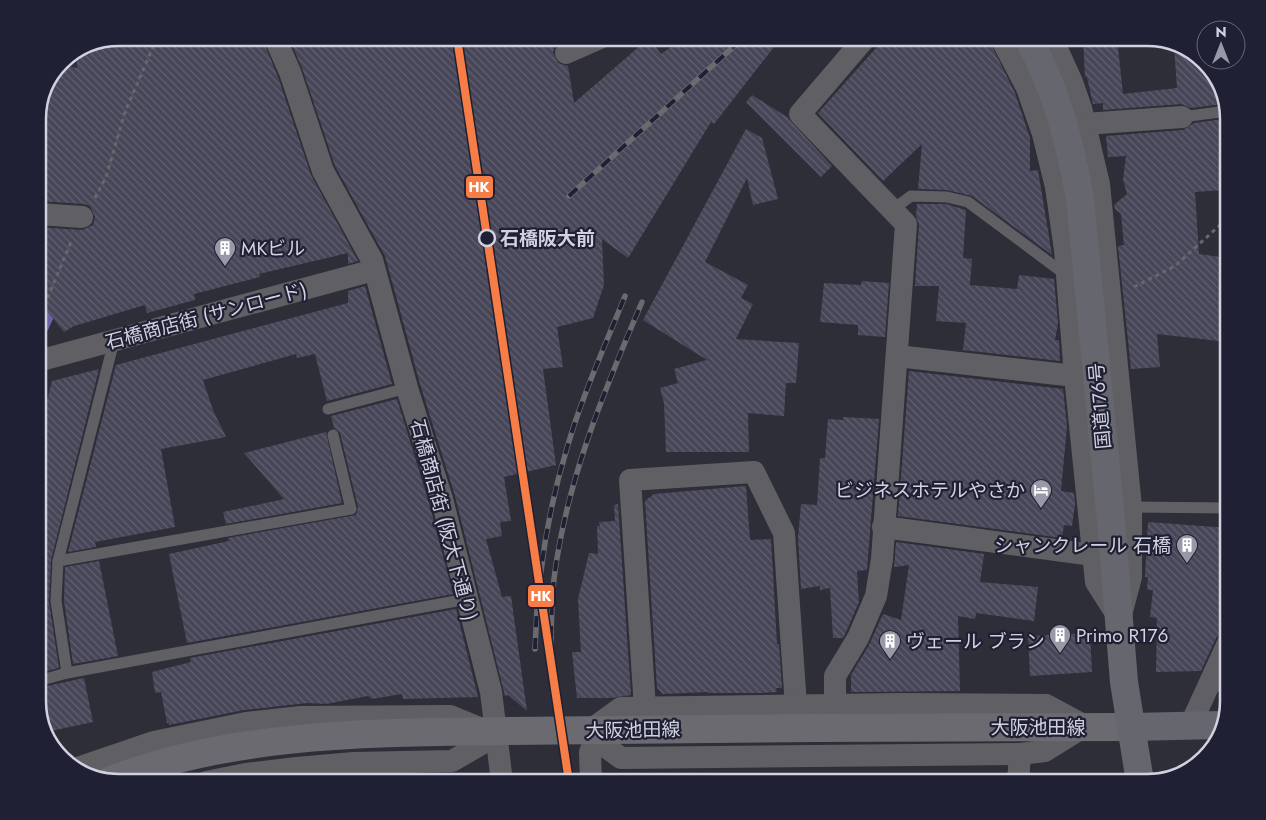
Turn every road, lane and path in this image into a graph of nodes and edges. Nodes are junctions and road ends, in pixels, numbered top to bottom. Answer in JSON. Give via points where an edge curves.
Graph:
{"nodes":[{"id":1,"x":154,"y":46,"type":"edge"},
{"id":2,"x":279,"y":46,"type":"edge"},
{"id":3,"x":582,"y":46,"type":"edge"},
{"id":4,"x":858,"y":46,"type":"edge"},
{"id":5,"x":1005,"y":46,"type":"edge"},
{"id":6,"x":1032,"y":46,"type":"edge"},
{"id":7,"x":1056,"y":46,"type":"edge"},
{"id":8,"x":566,"y":53,"type":"dead end"},
{"id":9,"x":1219,"y":112,"type":"edge"},
{"id":10,"x":1083,"y":116,"type":"junction"},
{"id":11,"x":1182,"y":117,"type":"joint"},
{"id":12,"x":1039,"y":123,"type":"junction"},
{"id":13,"x":892,"y":210,"type":"junction"},
{"id":14,"x":46,"y":215,"type":"edge"},
{"id":15,"x":82,"y":217,"type":"junction"},
{"id":16,"x":1220,"y":225,"type":"edge"},
{"id":17,"x":373,"y":265,"type":"junction"},
{"id":18,"x":1067,"y":276,"type":"junction"},
{"id":19,"x":1111,"y":299,"type":"junction"},
{"id":20,"x":46,"y":301,"type":"edge"},
{"id":21,"x":114,"y":341,"type":"junction"},
{"id":22,"x":897,"y":356,"type":"junction"},
{"id":23,"x":46,"y":358,"type":"edge"},
{"id":24,"x":1075,"y":376,"type":"junction"},
{"id":25,"x":407,"y":388,"type":"junction"},
{"id":26,"x":328,"y":409,"type":"dead end"},
{"id":27,"x":333,"y":435,"type":"dead end"},
{"id":28,"x":1131,"y":506,"type":"junction"},
{"id":29,"x":1220,"y":508,"type":"edge"},
{"id":30,"x":883,"y":527,"type":"junction"},
{"id":31,"x":1094,"y":555,"type":"junction"},
{"id":32,"x":58,"y":561,"type":"junction"},
{"id":33,"x":467,"y":599,"type":"junction"},
{"id":34,"x":1120,"y":619,"type":"junction"},
{"id":35,"x":1220,"y":660,"type":"edge"},
{"id":36,"x":67,"y":673,"type":"junction"},
{"id":37,"x":46,"y":679,"type":"edge"},
{"id":38,"x":835,"y":705,"type":"junction"},
{"id":39,"x":796,"y":706,"type":"junction"},
{"id":40,"x":645,"y":708,"type":"junction"},
{"id":41,"x":424,"y":716,"type":"junction"},
{"id":42,"x":273,"y":721,"type":"junction"},
{"id":43,"x":1215,"y":724,"type":"edge"},
{"id":44,"x":1085,"y":726,"type":"junction"},
{"id":45,"x":1190,"y":726,"type":"junction"},
{"id":46,"x":1131,"y":727,"type":"junction"},
{"id":47,"x":497,"y":735,"type":"junction"},
{"id":48,"x":592,"y":737,"type":"junction"},
{"id":49,"x":425,"y":752,"type":"junction"},
{"id":50,"x":1020,"y":754,"type":"junction"},
{"id":51,"x":86,"y":765,"type":"edge"},
{"id":52,"x":281,"y":770,"type":"junction"},
{"id":53,"x":133,"y":774,"type":"edge"},
{"id":54,"x":256,"y":774,"type":"edge"},
{"id":55,"x":501,"y":774,"type":"edge"},
{"id":56,"x":591,"y":774,"type":"edge"},
{"id":57,"x":1019,"y":774,"type":"edge"},
{"id":58,"x":1139,"y":774,"type":"edge"}],
"edges":[{"from":1,"to":15,"type":"path","via":[[126,112],[106,176]]},
{"from":2,"to":17,"type":"street","name":"石橋商店街 (阪大下通り)","via":[[324,171]]},
{"from":3,"to":8,"type":"street"},
{"from":4,"to":13,"type":"street","via":[[800,114]]},
{"from":5,"to":12,"type":"street","via":[[1027,88]]},
{"from":6,"to":34,"type":"highway","name":"国道176号","bridge":true,"via":[[1056,96],[1071,147],[1080,199]]},
{"from":7,"to":10,"type":"street"},
{"from":9,"to":11,"type":"lane"},
{"from":10,"to":11,"type":"street"},
{"from":10,"to":12,"type":"street"},
{"from":10,"to":19,"type":"street","via":[[1099,184]]},
{"from":12,"to":18,"type":"street","via":[[1056,187]]},
{"from":13,"to":18,"type":"lane","via":[[911,196],[947,197],[968,202]]},
{"from":13,"to":22,"type":"street","via":[[906,224]]},
{"from":14,"to":15,"type":"street"},
{"from":15,"to":20,"type":"path"},
{"from":16,"to":19,"type":"path","via":[[1175,266]]},
{"from":17,"to":21,"type":"street","name":"石橋商店街 (サンロード)"},
{"from":17,"to":25,"type":"street","name":"石橋商店街 (阪大下通り)"},
{"from":18,"to":24,"type":"street"},
{"from":19,"to":28,"type":"street"},
{"from":21,"to":23,"type":"street","name":"石橋商店街 (サンロード)"},
{"from":21,"to":32,"type":"lane"},
{"from":22,"to":24,"type":"street"},
{"from":22,"to":30,"type":"street"},
{"from":24,"to":31,"type":"street"},
{"from":25,"to":26,"type":"lane"},
{"from":25,"to":33,"type":"street","name":"石橋商店街 (阪大下通り)","via":[[442,499]]},
{"from":27,"to":32,"type":"lane","via":[[351,509]]},
{"from":28,"to":29,"type":"lane"},
{"from":28,"to":34,"type":"street","via":[[1130,578]]},
{"from":30,"to":31,"type":"street"},
{"from":30,"to":38,"type":"street","via":[[876,596],[858,638],[835,676]]},
{"from":31,"to":34,"type":"street","via":[[1096,582]]},
{"from":32,"to":36,"type":"lane","via":[[56,601]]},
{"from":33,"to":36,"type":"lane"},
{"from":33,"to":47,"type":"street","name":"石橋商店街 (阪大下通り)"},
{"from":34,"to":46,"type":"highway","name":"国道176号"},
{"from":35,"to":45,"type":"street"},
{"from":36,"to":37,"type":"lane"},
{"from":38,"to":39,"type":"street"},
{"from":38,"to":44,"type":"street","via":[[1046,705]]},
{"from":39,"to":40,"type":"street"},
{"from":39,"to":40,"type":"street","via":[[784,532],[754,472],[630,480]]},
{"from":40,"to":48,"type":"street","via":[[620,708]]},
{"from":41,"to":42,"type":"street"},
{"from":41,"to":47,"type":"street","via":[[450,716]]},
{"from":41,"to":49,"type":"lane"},
{"from":42,"to":51,"type":"street","via":[[154,742]]},
{"from":42,"to":52,"type":"street"},
{"from":43,"to":45,"type":"highway"},
{"from":44,"to":46,"type":"main road","name":"大阪池田線"},
{"from":44,"to":50,"type":"street","via":[[1045,751]]},
{"from":44,"to":53,"type":"main road","name":"大阪池田線","bridge":true,"via":[[404,732],[314,736],[215,751]]},
{"from":45,"to":46,"type":"highway"},
{"from":46,"to":58,"type":"highway","name":"国道176号"},
{"from":47,"to":48,"type":"street"},
{"from":47,"to":49,"type":"street","via":[[452,761]]},
{"from":47,"to":55,"type":"street","name":"石橋商店街 (阪大下通り)"},
{"from":48,"to":50,"type":"street","via":[[621,758]]},
{"from":48,"to":56,"type":"street"},
{"from":49,"to":52,"type":"street"},
{"from":50,"to":57,"type":"street"},
{"from":52,"to":54,"type":"street"}]}
